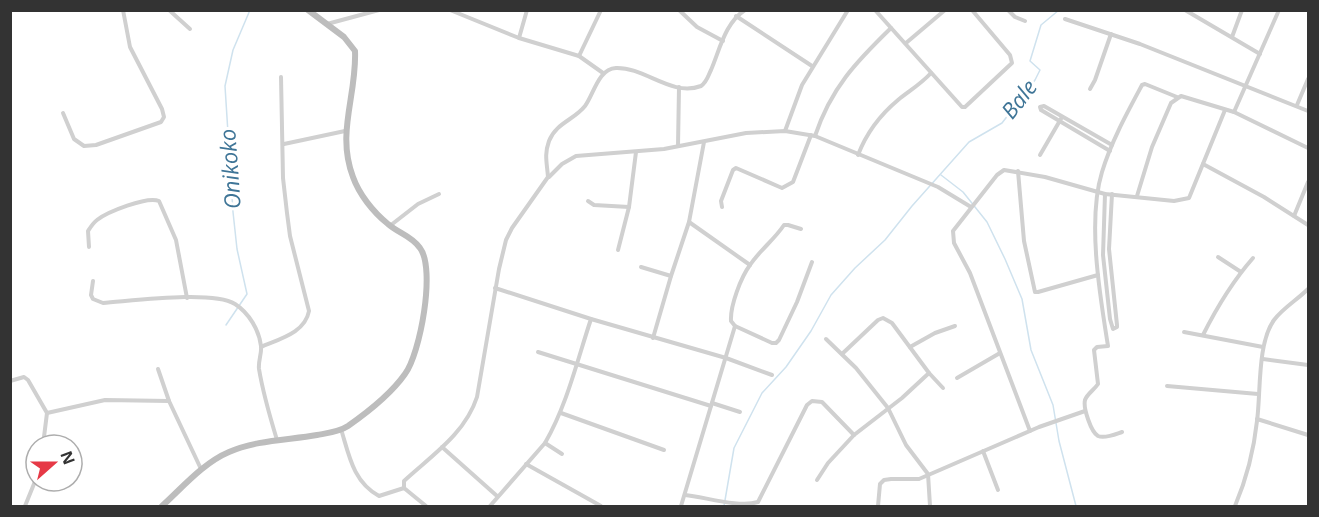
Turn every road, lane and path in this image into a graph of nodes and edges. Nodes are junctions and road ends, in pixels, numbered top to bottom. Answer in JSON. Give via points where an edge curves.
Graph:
{"nodes":[{"id":1,"x":123,"y":10,"type":"edge"},
{"id":2,"x":169,"y":10,"type":"edge"},
{"id":3,"x":308,"y":10,"type":"edge"},
{"id":4,"x":379,"y":10,"type":"edge"},
{"id":5,"x":450,"y":10,"type":"edge"},
{"id":6,"x":527,"y":10,"type":"edge"},
{"id":7,"x":601,"y":10,"type":"edge"},
{"id":8,"x":679,"y":10,"type":"edge"},
{"id":9,"x":745,"y":10,"type":"edge"},
{"id":10,"x":848,"y":10,"type":"edge"},
{"id":11,"x":875,"y":10,"type":"edge"},
{"id":12,"x":945,"y":10,"type":"edge"},
{"id":13,"x":972,"y":10,"type":"edge"},
{"id":14,"x":1008,"y":10,"type":"edge"},
{"id":15,"x":1185,"y":10,"type":"edge"},
{"id":16,"x":1242,"y":10,"type":"edge"},
{"id":17,"x":1279,"y":10,"type":"edge"},
{"id":18,"x":359,"y":13,"type":"edge"},
{"id":19,"x":736,"y":16,"type":"junction"},
{"id":20,"x":1065,"y":19,"type":"dead end"},
{"id":21,"x":1024,"y":21,"type":"dead end"},
{"id":22,"x":327,"y":24,"type":"junction"},
{"id":23,"x":891,"y":28,"type":"junction"},
{"id":24,"x":190,"y":29,"type":"dead end"},
{"id":25,"x":1111,"y":34,"type":"junction"},
{"id":26,"x":1232,"y":37,"type":"junction"},
{"id":27,"x":519,"y":38,"type":"junction"},
{"id":28,"x":723,"y":41,"type":"junction"},
{"id":29,"x":906,"y":43,"type":"junction"},
{"id":30,"x":1260,"y":54,"type":"junction"},
{"id":31,"x":579,"y":56,"type":"junction"},
{"id":32,"x":812,"y":66,"type":"junction"},
{"id":33,"x":931,"y":73,"type":"junction"},
{"id":34,"x":603,"y":74,"type":"junction"},
{"id":35,"x":281,"y":77,"type":"dead end"},
{"id":36,"x":1308,"y":79,"type":"edge"},
{"id":37,"x":1246,"y":85,"type":"junction"},
{"id":38,"x":679,"y":87,"type":"junction"},
{"id":39,"x":1090,"y":89,"type":"dead end"},
{"id":40,"x":1177,"y":97,"type":"junction"},
{"id":41,"x":1297,"y":105,"type":"junction"},
{"id":42,"x":1225,"y":110,"type":"junction"},
{"id":43,"x":1308,"y":111,"type":"edge"},
{"id":44,"x":1234,"y":112,"type":"junction"},
{"id":45,"x":63,"y":113,"type":"dead end"},
{"id":46,"x":1061,"y":119,"type":"junction"},
{"id":47,"x":345,"y":131,"type":"junction"},
{"id":48,"x":784,"y":131,"type":"junction"},
{"id":49,"x":813,"y":136,"type":"junction"},
{"id":50,"x":704,"y":141,"type":"junction"},
{"id":51,"x":284,"y":144,"type":"junction"},
{"id":52,"x":678,"y":146,"type":"junction"},
{"id":53,"x":1112,"y":146,"type":"junction"},
{"id":54,"x":1308,"y":148,"type":"edge"},
{"id":55,"x":1110,"y":151,"type":"junction"},
{"id":56,"x":636,"y":152,"type":"junction"},
{"id":57,"x":858,"y":155,"type":"junction"},
{"id":58,"x":1040,"y":155,"type":"dead end"},
{"id":59,"x":1203,"y":164,"type":"junction"},
{"id":60,"x":1018,"y":171,"type":"junction"},
{"id":61,"x":548,"y":177,"type":"junction"},
{"id":62,"x":1308,"y":182,"type":"edge"},
{"id":63,"x":1097,"y":192,"type":"junction"},
{"id":64,"x":439,"y":194,"type":"dead end"},
{"id":65,"x":1105,"y":194,"type":"junction"},
{"id":66,"x":1112,"y":194,"type":"junction"},
{"id":67,"x":1137,"y":196,"type":"junction"},
{"id":68,"x":588,"y":201,"type":"dead end"},
{"id":69,"x":972,"y":205,"type":"junction"},
{"id":70,"x":629,"y":207,"type":"junction"},
{"id":71,"x":722,"y":207,"type":"dead end"},
{"id":72,"x":1294,"y":216,"type":"junction"},
{"id":73,"x":689,"y":222,"type":"junction"},
{"id":74,"x":1308,"y":225,"type":"edge"},
{"id":75,"x":390,"y":226,"type":"junction"},
{"id":76,"x":801,"y":229,"type":"dead end"},
{"id":77,"x":89,"y":247,"type":"dead end"},
{"id":78,"x":618,"y":250,"type":"dead end"},
{"id":79,"x":1218,"y":257,"type":"dead end"},
{"id":80,"x":1253,"y":258,"type":"dead end"},
{"id":81,"x":812,"y":262,"type":"dead end"},
{"id":82,"x":750,"y":265,"type":"junction"},
{"id":83,"x":641,"y":267,"type":"dead end"},
{"id":84,"x":1241,"y":272,"type":"junction"},
{"id":85,"x":1098,"y":275,"type":"junction"},
{"id":86,"x":670,"y":276,"type":"junction"},
{"id":87,"x":93,"y":281,"type":"dead end"},
{"id":88,"x":495,"y":288,"type":"junction"},
{"id":89,"x":1308,"y":289,"type":"edge"},
{"id":90,"x":188,"y":298,"type":"junction"},
{"id":91,"x":591,"y":319,"type":"junction"},
{"id":92,"x":735,"y":326,"type":"junction"},
{"id":93,"x":955,"y":326,"type":"dead end"},
{"id":94,"x":1184,"y":332,"type":"dead end"},
{"id":95,"x":1203,"y":335,"type":"junction"},
{"id":96,"x":653,"y":338,"type":"junction"},
{"id":97,"x":826,"y":339,"type":"dead end"},
{"id":98,"x":261,"y":347,"type":"junction"},
{"id":99,"x":910,"y":347,"type":"junction"},
{"id":100,"x":1263,"y":347,"type":"junction"},
{"id":101,"x":538,"y":352,"type":"dead end"},
{"id":102,"x":1000,"y":353,"type":"junction"},
{"id":103,"x":842,"y":354,"type":"junction"},
{"id":104,"x":726,"y":358,"type":"junction"},
{"id":105,"x":1263,"y":359,"type":"junction"},
{"id":106,"x":576,"y":364,"type":"junction"},
{"id":107,"x":1308,"y":365,"type":"edge"},
{"id":108,"x":158,"y":369,"type":"dead end"},
{"id":109,"x":929,"y":373,"type":"junction"},
{"id":110,"x":772,"y":375,"type":"dead end"},
{"id":111,"x":957,"y":378,"type":"dead end"},
{"id":112,"x":10,"y":381,"type":"edge"},
{"id":113,"x":1167,"y":386,"type":"dead end"},
{"id":114,"x":943,"y":388,"type":"dead end"},
{"id":115,"x":1258,"y":394,"type":"junction"},
{"id":116,"x":169,"y":401,"type":"junction"},
{"id":117,"x":712,"y":405,"type":"junction"},
{"id":118,"x":888,"y":408,"type":"junction"},
{"id":119,"x":1085,"y":411,"type":"junction"},
{"id":120,"x":740,"y":412,"type":"dead end"},
{"id":121,"x":47,"y":413,"type":"junction"},
{"id":122,"x":561,"y":413,"type":"junction"},
{"id":123,"x":1257,"y":419,"type":"junction"},
{"id":124,"x":341,"y":429,"type":"junction"},
{"id":125,"x":1030,"y":431,"type":"junction"},
{"id":126,"x":1122,"y":432,"type":"dead end"},
{"id":127,"x":44,"y":433,"type":"edge"},
{"id":128,"x":854,"y":435,"type":"junction"},
{"id":129,"x":1308,"y":435,"type":"edge"},
{"id":130,"x":277,"y":441,"type":"junction"},
{"id":131,"x":545,"y":443,"type":"junction"},
{"id":132,"x":442,"y":447,"type":"junction"},
{"id":133,"x":664,"y":450,"type":"dead end"},
{"id":134,"x":983,"y":451,"type":"junction"},
{"id":135,"x":562,"y":454,"type":"dead end"},
{"id":136,"x":526,"y":464,"type":"junction"},
{"id":137,"x":201,"y":470,"type":"junction"},
{"id":138,"x":928,"y":474,"type":"junction"},
{"id":139,"x":817,"y":480,"type":"dead end"},
{"id":140,"x":404,"y":488,"type":"junction"},
{"id":141,"x":998,"y":490,"type":"dead end"},
{"id":142,"x":30,"y":493,"type":"edge"},
{"id":143,"x":685,"y":495,"type":"junction"},
{"id":144,"x":497,"y":496,"type":"junction"},
{"id":145,"x":25,"y":507,"type":"edge"},
{"id":146,"x":162,"y":507,"type":"edge"},
{"id":147,"x":426,"y":507,"type":"edge"},
{"id":148,"x":490,"y":507,"type":"edge"},
{"id":149,"x":601,"y":507,"type":"edge"},
{"id":150,"x":681,"y":507,"type":"edge"},
{"id":151,"x":878,"y":507,"type":"edge"},
{"id":152,"x":930,"y":507,"type":"edge"},
{"id":153,"x":1235,"y":507,"type":"edge"}],
"edges":[{"from":1,"to":45,"type":"street","via":[[130,47],[164,117],[161,122],[84,146],[74,139]]},
{"from":2,"to":24,"type":"street"},
{"from":3,"to":22,"type":"main road"},
{"from":4,"to":18,"type":"street"},
{"from":5,"to":27,"type":"street"},
{"from":6,"to":27,"type":"street"},
{"from":7,"to":31,"type":"street"},
{"from":8,"to":28,"type":"street","via":[[697,27]]},
{"from":9,"to":19,"type":"street"},
{"from":10,"to":32,"type":"street"},
{"from":11,"to":23,"type":"street"},
{"from":12,"to":29,"type":"street"},
{"from":13,"to":33,"type":"street","via":[[1010,55],[1012,63],[965,107]]},
{"from":14,"to":21,"type":"street"},
{"from":15,"to":26,"type":"street"},
{"from":16,"to":26,"type":"street"},
{"from":17,"to":30,"type":"street"},
{"from":18,"to":22,"type":"street"},
{"from":19,"to":28,"type":"street"},
{"from":19,"to":32,"type":"street"},
{"from":20,"to":25,"type":"street"},
{"from":22,"to":47,"type":"main road","via":[[356,51]]},
{"from":23,"to":29,"type":"street"},
{"from":23,"to":49,"type":"street","via":[[855,62]]},
{"from":25,"to":37,"type":"street"},
{"from":25,"to":39,"type":"street"},
{"from":26,"to":30,"type":"street"},
{"from":27,"to":31,"type":"street"},
{"from":28,"to":38,"type":"street","via":[[705,84],[697,88]]},
{"from":29,"to":33,"type":"street"},
{"from":30,"to":37,"type":"street"},
{"from":31,"to":34,"type":"street"},
{"from":32,"to":48,"type":"street"},
{"from":33,"to":57,"type":"street","via":[[880,119]]},
{"from":34,"to":38,"type":"street","via":[[614,68],[624,69]]},
{"from":34,"to":61,"type":"street","via":[[585,106],[562,123],[549,140],[544,159]]},
{"from":35,"to":51,"type":"street"},
{"from":36,"to":41,"type":"street"},
{"from":37,"to":41,"type":"street"},
{"from":37,"to":44,"type":"street"},
{"from":38,"to":52,"type":"street"},
{"from":40,"to":42,"type":"street"},
{"from":40,"to":53,"type":"street","via":[[1142,85]]},
{"from":40,"to":67,"type":"street","via":[[1171,102],[1152,147]]},
{"from":41,"to":43,"type":"street"},
{"from":42,"to":44,"type":"street"},
{"from":42,"to":59,"type":"street"},
{"from":44,"to":54,"type":"street"},
{"from":46,"to":46,"type":"street","via":[[1044,106],[1040,106],[1041,110]]},
{"from":46,"to":53,"type":"street"},
{"from":46,"to":55,"type":"street"},
{"from":46,"to":58,"type":"street"},
{"from":47,"to":51,"type":"street"},
{"from":47,"to":75,"type":"main road","via":[[353,178],[365,199]]},
{"from":48,"to":49,"type":"street"},
{"from":48,"to":50,"type":"street"},
{"from":49,"to":57,"type":"street"},
{"from":49,"to":71,"type":"street","via":[[790,185],[782,188],[736,168]]},
{"from":50,"to":52,"type":"street"},
{"from":50,"to":73,"type":"street"},
{"from":51,"to":98,"type":"street","via":[[290,236],[309,311],[306,322],[297,331]]},
{"from":52,"to":56,"type":"street"},
{"from":53,"to":55,"type":"street"},
{"from":55,"to":63,"type":"street"},
{"from":56,"to":61,"type":"street","via":[[576,156]]},
{"from":56,"to":70,"type":"street"},
{"from":57,"to":69,"type":"street"},
{"from":59,"to":67,"type":"street","via":[[1189,198],[1174,201]]},
{"from":59,"to":72,"type":"street"},
{"from":60,"to":63,"type":"street"},
{"from":60,"to":69,"type":"street","via":[[1004,170],[996,175]]},
{"from":60,"to":85,"type":"street","via":[[1024,241],[1035,292]]},
{"from":61,"to":88,"type":"street","via":[[506,240]]},
{"from":62,"to":72,"type":"street"},
{"from":63,"to":65,"type":"street"},
{"from":63,"to":85,"type":"street"},
{"from":64,"to":75,"type":"street","via":[[418,204]]},
{"from":65,"to":66,"type":"street"},
{"from":65,"to":66,"type":"street","via":[[1103,255],[1113,328],[1117,325],[1109,249]]},
{"from":66,"to":67,"type":"street"},
{"from":68,"to":70,"type":"street","via":[[594,205]]},
{"from":69,"to":102,"type":"street","via":[[952,237]]},
{"from":70,"to":78,"type":"street"},
{"from":72,"to":74,"type":"street"},
{"from":73,"to":82,"type":"street"},
{"from":73,"to":86,"type":"street"},
{"from":75,"to":124,"type":"main road","via":[[415,241],[427,262],[427,292],[415,351],[410,367],[396,385]]},
{"from":76,"to":82,"type":"street","via":[[784,225]]},
{"from":77,"to":90,"type":"street","via":[[88,231],[100,218],[145,201],[159,201],[176,240]]},
{"from":79,"to":84,"type":"street"},
{"from":80,"to":84,"type":"street"},
{"from":81,"to":92,"type":"street","via":[[776,343]]},
{"from":82,"to":92,"type":"street","via":[[733,303],[730,318]]},
{"from":83,"to":86,"type":"street"},
{"from":84,"to":95,"type":"street"},
{"from":85,"to":119,"type":"street","via":[[1107,346],[1094,350],[1098,384],[1085,401]]},
{"from":86,"to":96,"type":"street"},
{"from":87,"to":90,"type":"street","via":[[91,295],[103,303]]},
{"from":88,"to":91,"type":"street"},
{"from":88,"to":132,"type":"street","via":[[477,397],[466,422]]},
{"from":89,"to":100,"type":"street","via":[[1273,322]]},
{"from":90,"to":98,"type":"street","via":[[236,304],[250,317]]},
{"from":91,"to":96,"type":"street"},
{"from":91,"to":106,"type":"street"},
{"from":92,"to":104,"type":"street"},
{"from":93,"to":99,"type":"street"},
{"from":94,"to":95,"type":"street"},
{"from":95,"to":100,"type":"street"},
{"from":96,"to":104,"type":"street"},
{"from":97,"to":103,"type":"street"},
{"from":98,"to":130,"type":"street","via":[[259,367]]},
{"from":99,"to":103,"type":"street","via":[[892,323],[883,318]]},
{"from":99,"to":109,"type":"street"},
{"from":100,"to":105,"type":"street"},
{"from":101,"to":106,"type":"street"},
{"from":102,"to":111,"type":"street"},
{"from":102,"to":125,"type":"street"},
{"from":103,"to":118,"type":"street"},
{"from":104,"to":110,"type":"street"},
{"from":104,"to":117,"type":"street"},
{"from":105,"to":107,"type":"street"},
{"from":105,"to":115,"type":"street"},
{"from":106,"to":117,"type":"street"},
{"from":106,"to":122,"type":"street"},
{"from":108,"to":116,"type":"street"},
{"from":109,"to":114,"type":"street"},
{"from":109,"to":118,"type":"street"},
{"from":112,"to":121,"type":"street","via":[[24,377]]},
{"from":113,"to":115,"type":"street"},
{"from":115,"to":123,"type":"street"},
{"from":116,"to":121,"type":"street","via":[[105,400]]},
{"from":116,"to":137,"type":"street"},
{"from":117,"to":120,"type":"street"},
{"from":117,"to":143,"type":"street"},
{"from":118,"to":128,"type":"street"},
{"from":118,"to":138,"type":"street","via":[[906,445]]},
{"from":119,"to":125,"type":"street"},
{"from":119,"to":126,"type":"street","via":[[1096,435]]},
{"from":121,"to":127,"type":"street"},
{"from":122,"to":131,"type":"street"},
{"from":122,"to":133,"type":"street"},
{"from":123,"to":129,"type":"street"},
{"from":123,"to":153,"type":"street"},
{"from":124,"to":130,"type":"main road"},
{"from":124,"to":140,"type":"street","via":[[353,470],[366,488],[379,496]]},
{"from":125,"to":134,"type":"street"},
{"from":128,"to":139,"type":"street"},
{"from":128,"to":143,"type":"street","via":[[822,402],[812,401],[760,500],[751,504]]},
{"from":130,"to":137,"type":"main road","via":[[230,452]]},
{"from":131,"to":135,"type":"street"},
{"from":131,"to":136,"type":"street"},
{"from":132,"to":140,"type":"street","via":[[404,481]]},
{"from":132,"to":144,"type":"street"},
{"from":134,"to":138,"type":"street"},
{"from":134,"to":141,"type":"street"},
{"from":136,"to":144,"type":"street"},
{"from":136,"to":149,"type":"street"},
{"from":137,"to":146,"type":"main road"},
{"from":138,"to":151,"type":"street","via":[[919,479],[884,480],[880,484]]},
{"from":138,"to":152,"type":"street"},
{"from":140,"to":147,"type":"street"},
{"from":142,"to":145,"type":"street"},
{"from":143,"to":150,"type":"street"},
{"from":144,"to":148,"type":"street"}]}
